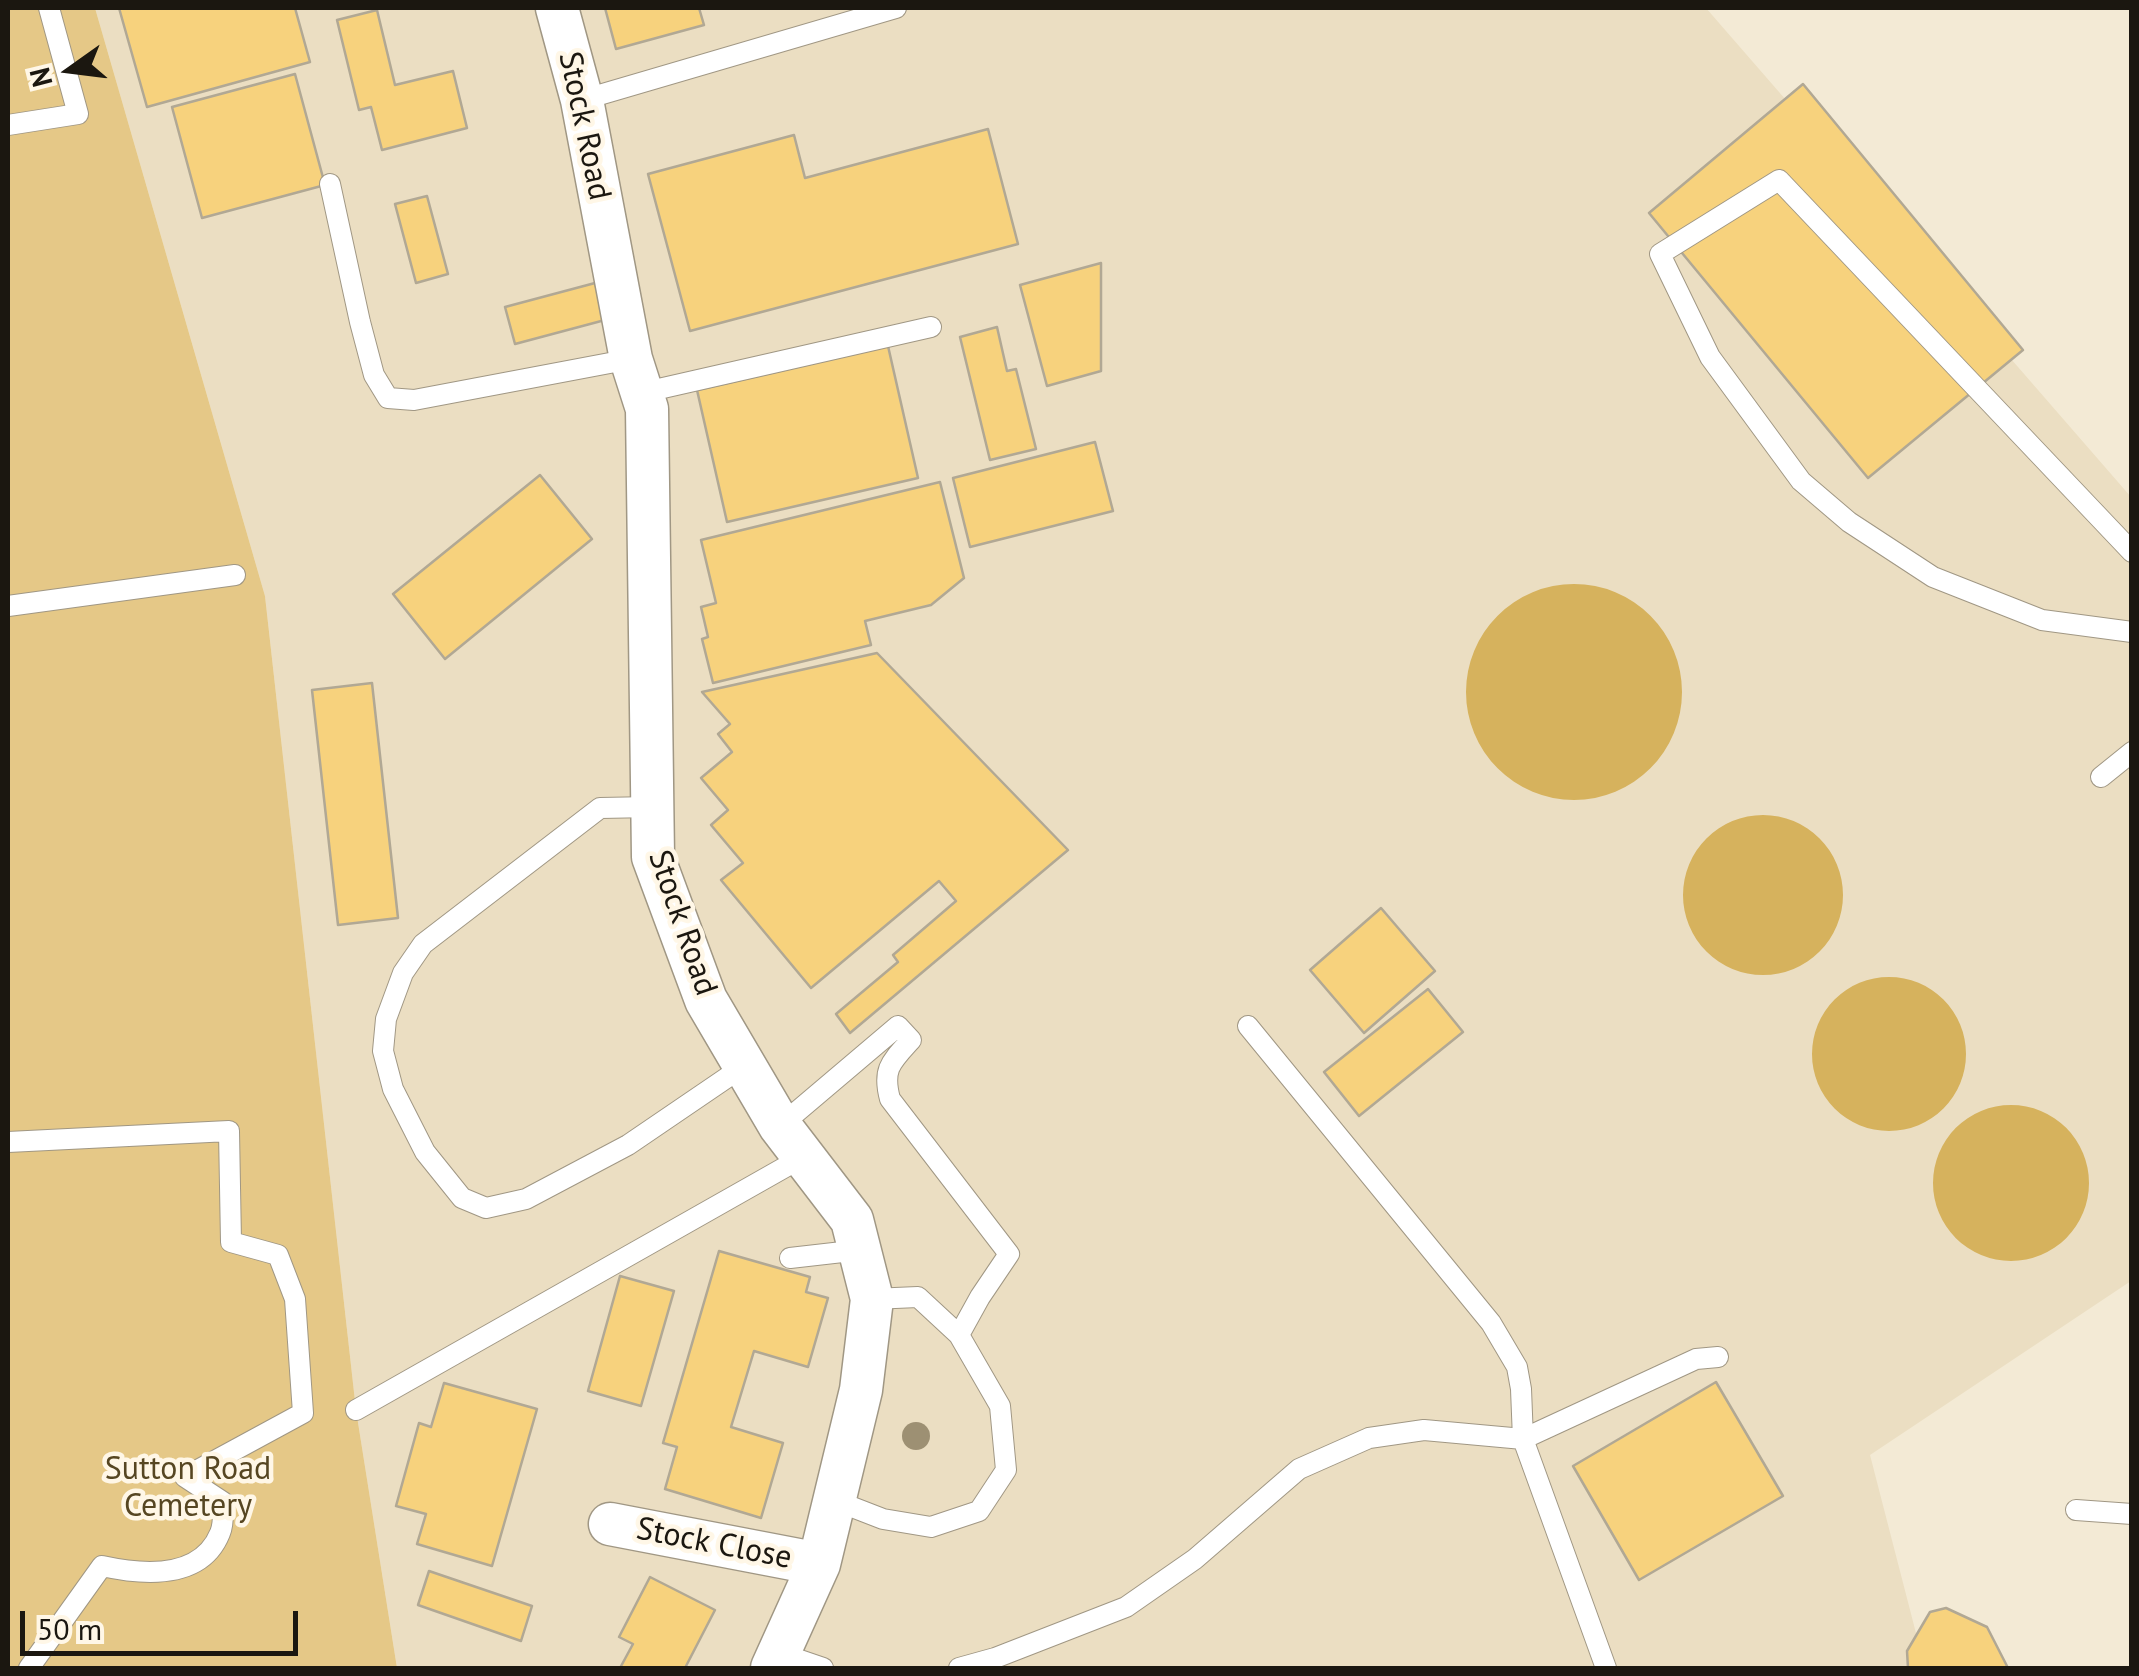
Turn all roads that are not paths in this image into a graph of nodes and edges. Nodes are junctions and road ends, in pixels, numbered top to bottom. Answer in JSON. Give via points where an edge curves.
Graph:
{"nodes":[{"id":1,"x":49,"y":8,"type":"edge"},
{"id":2,"x":557,"y":8,"type":"edge"},
{"id":3,"x":896,"y":8,"type":"edge"},
{"id":4,"x":582,"y":100,"type":"junction"},
{"id":5,"x":8,"y":125,"type":"edge"},
{"id":6,"x":330,"y":184,"type":"dead end"},
{"id":7,"x":931,"y":327,"type":"dead end"},
{"id":8,"x":636,"y":376,"type":"junction"},
{"id":9,"x":2132,"y":552,"type":"edge"},
{"id":10,"x":235,"y":576,"type":"dead end"},
{"id":11,"x":8,"y":606,"type":"edge"},
{"id":12,"x":2132,"y":632,"type":"edge"},
{"id":13,"x":2132,"y":752,"type":"edge"},
{"id":14,"x":2101,"y":777,"type":"dead end"},
{"id":15,"x":652,"y":807,"type":"junction"},
{"id":16,"x":1248,"y":1026,"type":"dead end"},
{"id":17,"x":744,"y":1066,"type":"junction"},
{"id":18,"x":8,"y":1142,"type":"edge"},
{"id":19,"x":791,"y":1142,"type":"junction"},
{"id":20,"x":860,"y":1250,"type":"junction"},
{"id":21,"x":790,"y":1258,"type":"dead end"},
{"id":22,"x":872,"y":1299,"type":"junction"},
{"id":23,"x":960,"y":1335,"type":"junction"},
{"id":24,"x":1718,"y":1357,"type":"dead end"},
{"id":25,"x":356,"y":1410,"type":"dead end"},
{"id":26,"x":1523,"y":1439,"type":"junction"},
{"id":27,"x":834,"y":1500,"type":"junction"},
{"id":28,"x":2076,"y":1510,"type":"dead end"},
{"id":29,"x":2132,"y":1514,"type":"edge"},
{"id":30,"x":610,"y":1524,"type":"dead end"},
{"id":31,"x":819,"y":1564,"type":"junction"},
{"id":32,"x":776,"y":1661,"type":"edge"},
{"id":33,"x":29,"y":1668,"type":"edge"},
{"id":34,"x":823,"y":1668,"type":"edge"},
{"id":35,"x":959,"y":1668,"type":"edge"},
{"id":36,"x":1606,"y":1668,"type":"edge"}],
"edges":[{"from":1,"to":5,"type":"lane","via":[[78,114]]},
{"from":2,"to":4,"type":"street","name":"Stock Road"},
{"from":3,"to":4,"type":"lane"},
{"from":4,"to":8,"type":"street","name":"Stock Road"},
{"from":6,"to":8,"type":"lane","via":[[364,340],[388,398]]},
{"from":7,"to":8,"type":"lane"},
{"from":8,"to":15,"type":"street","name":"Stock Road","via":[[647,409]]},
{"from":9,"to":12,"type":"lane","via":[[1778,180],[1660,254],[1710,357],[1801,481],[1849,522],[1933,577],[2042,620]]},
{"from":10,"to":11,"type":"lane"},
{"from":13,"to":14,"type":"lane"},
{"from":15,"to":17,"type":"street","name":"Stock Road","via":[[653,857],[706,1000]]},
{"from":15,"to":17,"type":"lane","via":[[600,808],[423,944],[386,1018],[382,1052],[393,1089],[426,1152],[462,1198],[486,1208],[526,1199],[628,1145]]},
{"from":16,"to":26,"type":"lane","via":[[1491,1323],[1517,1367]]},
{"from":17,"to":19,"type":"street","name":"Stock Road"},
{"from":18,"to":33,"type":"lane","via":[[229,1130],[231,1242],[278,1255],[296,1299],[303,1413],[185,1477],[223,1502],[222,1530],[212,1548],[192,1566],[160,1572],[102,1566]]},
{"from":19,"to":20,"type":"street","name":"Stock Road","via":[[852,1220]]},
{"from":19,"to":23,"type":"lane","via":[[898,1026],[911,1040],[885,1079],[890,1100],[1009,1254]]},
{"from":19,"to":25,"type":"lane"},
{"from":20,"to":21,"type":"lane"},
{"from":20,"to":22,"type":"street","name":"Stock Road"},
{"from":22,"to":23,"type":"lane","via":[[918,1297]]},
{"from":22,"to":27,"type":"street","name":"Stock Road","via":[[861,1390]]},
{"from":23,"to":27,"type":"lane","via":[[1000,1406],[1006,1470],[978,1511],[931,1527],[883,1519]]},
{"from":24,"to":26,"type":"lane","via":[[1696,1359]]},
{"from":26,"to":35,"type":"lane","via":[[1424,1430],[1368,1438],[1299,1469],[1126,1607]]},
{"from":26,"to":36,"type":"lane"},
{"from":27,"to":31,"type":"street","name":"Stock Road"},
{"from":28,"to":29,"type":"lane"},
{"from":30,"to":31,"type":"street","name":"Stock Close"},
{"from":31,"to":32,"type":"street","name":"Stock Road"},
{"from":32,"to":34,"type":"lane"}]}
